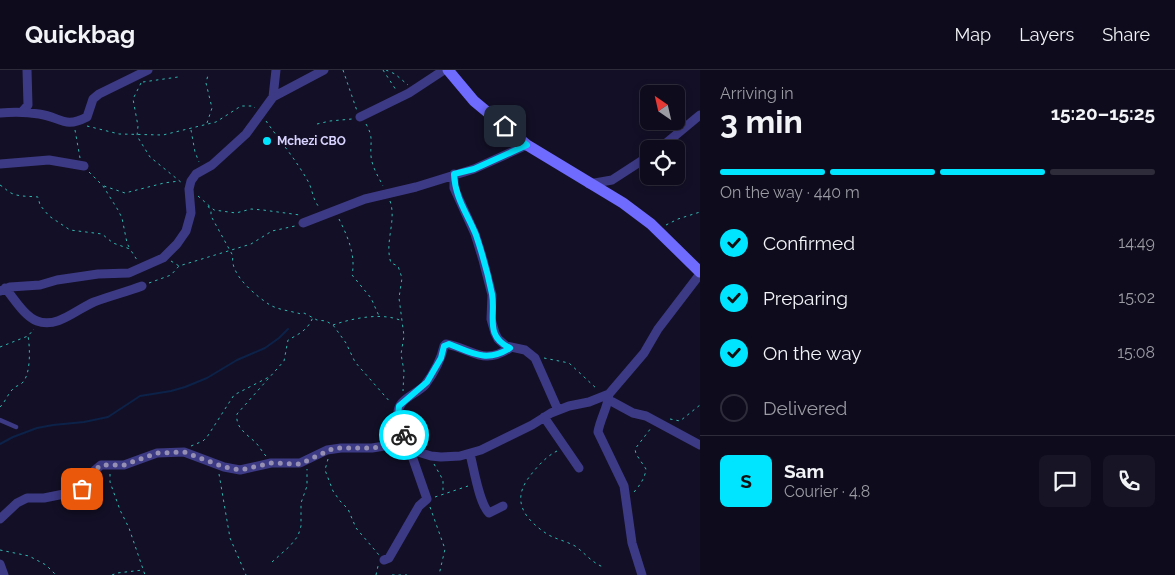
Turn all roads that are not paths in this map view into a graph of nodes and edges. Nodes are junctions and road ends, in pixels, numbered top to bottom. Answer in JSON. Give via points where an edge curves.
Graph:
{"nodes":[{"id":1,"x":27,"y":70,"type":"edge"},
{"id":2,"x":148,"y":70,"type":"edge"},
{"id":3,"x":276,"y":70,"type":"edge"},
{"id":4,"x":324,"y":70,"type":"edge"},
{"id":5,"x":446,"y":70,"type":"edge"},
{"id":6,"x":273,"y":97,"type":"junction"},
{"id":7,"x":22,"y":112,"type":"junction"},
{"id":8,"x":0,"y":113,"type":"edge"},
{"id":9,"x":700,"y":115,"type":"edge"},
{"id":10,"x":360,"y":117,"type":"road end"},
{"id":11,"x":670,"y":140,"type":"edge"},
{"id":12,"x":527,"y":145,"type":"junction"},
{"id":13,"x":640,"y":162,"type":"edge"},
{"id":14,"x":0,"y":164,"type":"edge"},
{"id":15,"x":84,"y":166,"type":"road end"},
{"id":16,"x":454,"y":174,"type":"junction"},
{"id":17,"x":589,"y":184,"type":"junction"},
{"id":18,"x":302,"y":223,"type":"road end"},
{"id":19,"x":700,"y":273,"type":"edge"},
{"id":20,"x":142,"y":286,"type":"road end"},
{"id":21,"x":2,"y":289,"type":"edge"},
{"id":22,"x":510,"y":348,"type":"junction"},
{"id":23,"x":607,"y":397,"type":"junction"},
{"id":24,"x":558,"y":410,"type":"junction"},
{"id":25,"x":544,"y":417,"type":"junction"},
{"id":26,"x":0,"y":420,"type":"edge"},
{"id":27,"x":16,"y":427,"type":"dead end"},
{"id":28,"x":700,"y":445,"type":"edge"},
{"id":29,"x":408,"y":447,"type":"junction"},
{"id":30,"x":470,"y":454,"type":"junction"},
{"id":31,"x":579,"y":468,"type":"dead end"},
{"id":32,"x":503,"y":506,"type":"dead end"},
{"id":33,"x":0,"y":519,"type":"edge"},
{"id":34,"x":384,"y":560,"type":"road end"},
{"id":35,"x":0,"y":564,"type":"edge"},
{"id":36,"x":4,"y":575,"type":"edge"},
{"id":37,"x":642,"y":575,"type":"edge"}],
"edges":[{"from":1,"to":7,"type":"street","via":[[28,105]]},
{"from":2,"to":7,"type":"street","via":[[99,94],[93,99],[87,117],[76,123]]},
{"from":3,"to":6,"type":"street"},
{"from":4,"to":6,"type":"street"},
{"from":5,"to":10,"type":"street"},
{"from":5,"to":12,"type":"street","via":[[474,101]]},
{"from":6,"to":21,"type":"street","via":[[252,127],[191,181],[191,212],[186,231],[163,258],[138,270],[120,274],[98,274]]},
{"from":7,"to":8,"type":"street"},
{"from":9,"to":11,"type":"street"},
{"from":12,"to":16,"type":"street","via":[[474,169]]},
{"from":12,"to":17,"type":"street"},
{"from":13,"to":17,"type":"street","via":[[612,180]]},
{"from":14,"to":15,"type":"street","via":[[49,160]]},
{"from":16,"to":18,"type":"street"},
{"from":16,"to":22,"type":"street","via":[[454,188],[483,260],[492,295],[495,333]]},
{"from":17,"to":19,"type":"street","via":[[623,203],[657,230]]},
{"from":19,"to":23,"type":"street","via":[[644,353]]},
{"from":20,"to":21,"type":"street","via":[[95,302],[58,320],[45,322],[36,321]]},
{"from":22,"to":24,"type":"street","via":[[519,348],[530,354]]},
{"from":22,"to":29,"type":"street","via":[[486,357],[446,344],[424,386],[402,402],[398,411]]},
{"from":23,"to":24,"type":"street"},
{"from":23,"to":28,"type":"street"},
{"from":23,"to":37,"type":"street","via":[[598,432],[620,475],[632,543]]},
{"from":24,"to":25,"type":"street"},
{"from":25,"to":30,"type":"street"},
{"from":25,"to":31,"type":"street"},
{"from":26,"to":27,"type":"lane"},
{"from":29,"to":30,"type":"street","via":[[431,456]]},
{"from":29,"to":33,"type":"street","via":[[397,444],[334,448],[300,464],[271,463],[240,470],[184,452],[157,453],[124,465],[101,465],[79,491],[27,498]]},
{"from":29,"to":34,"type":"street","via":[[427,499],[419,506],[389,558]]},
{"from":30,"to":32,"type":"street","via":[[480,496],[489,513]]},
{"from":35,"to":36,"type":"street"}]}
